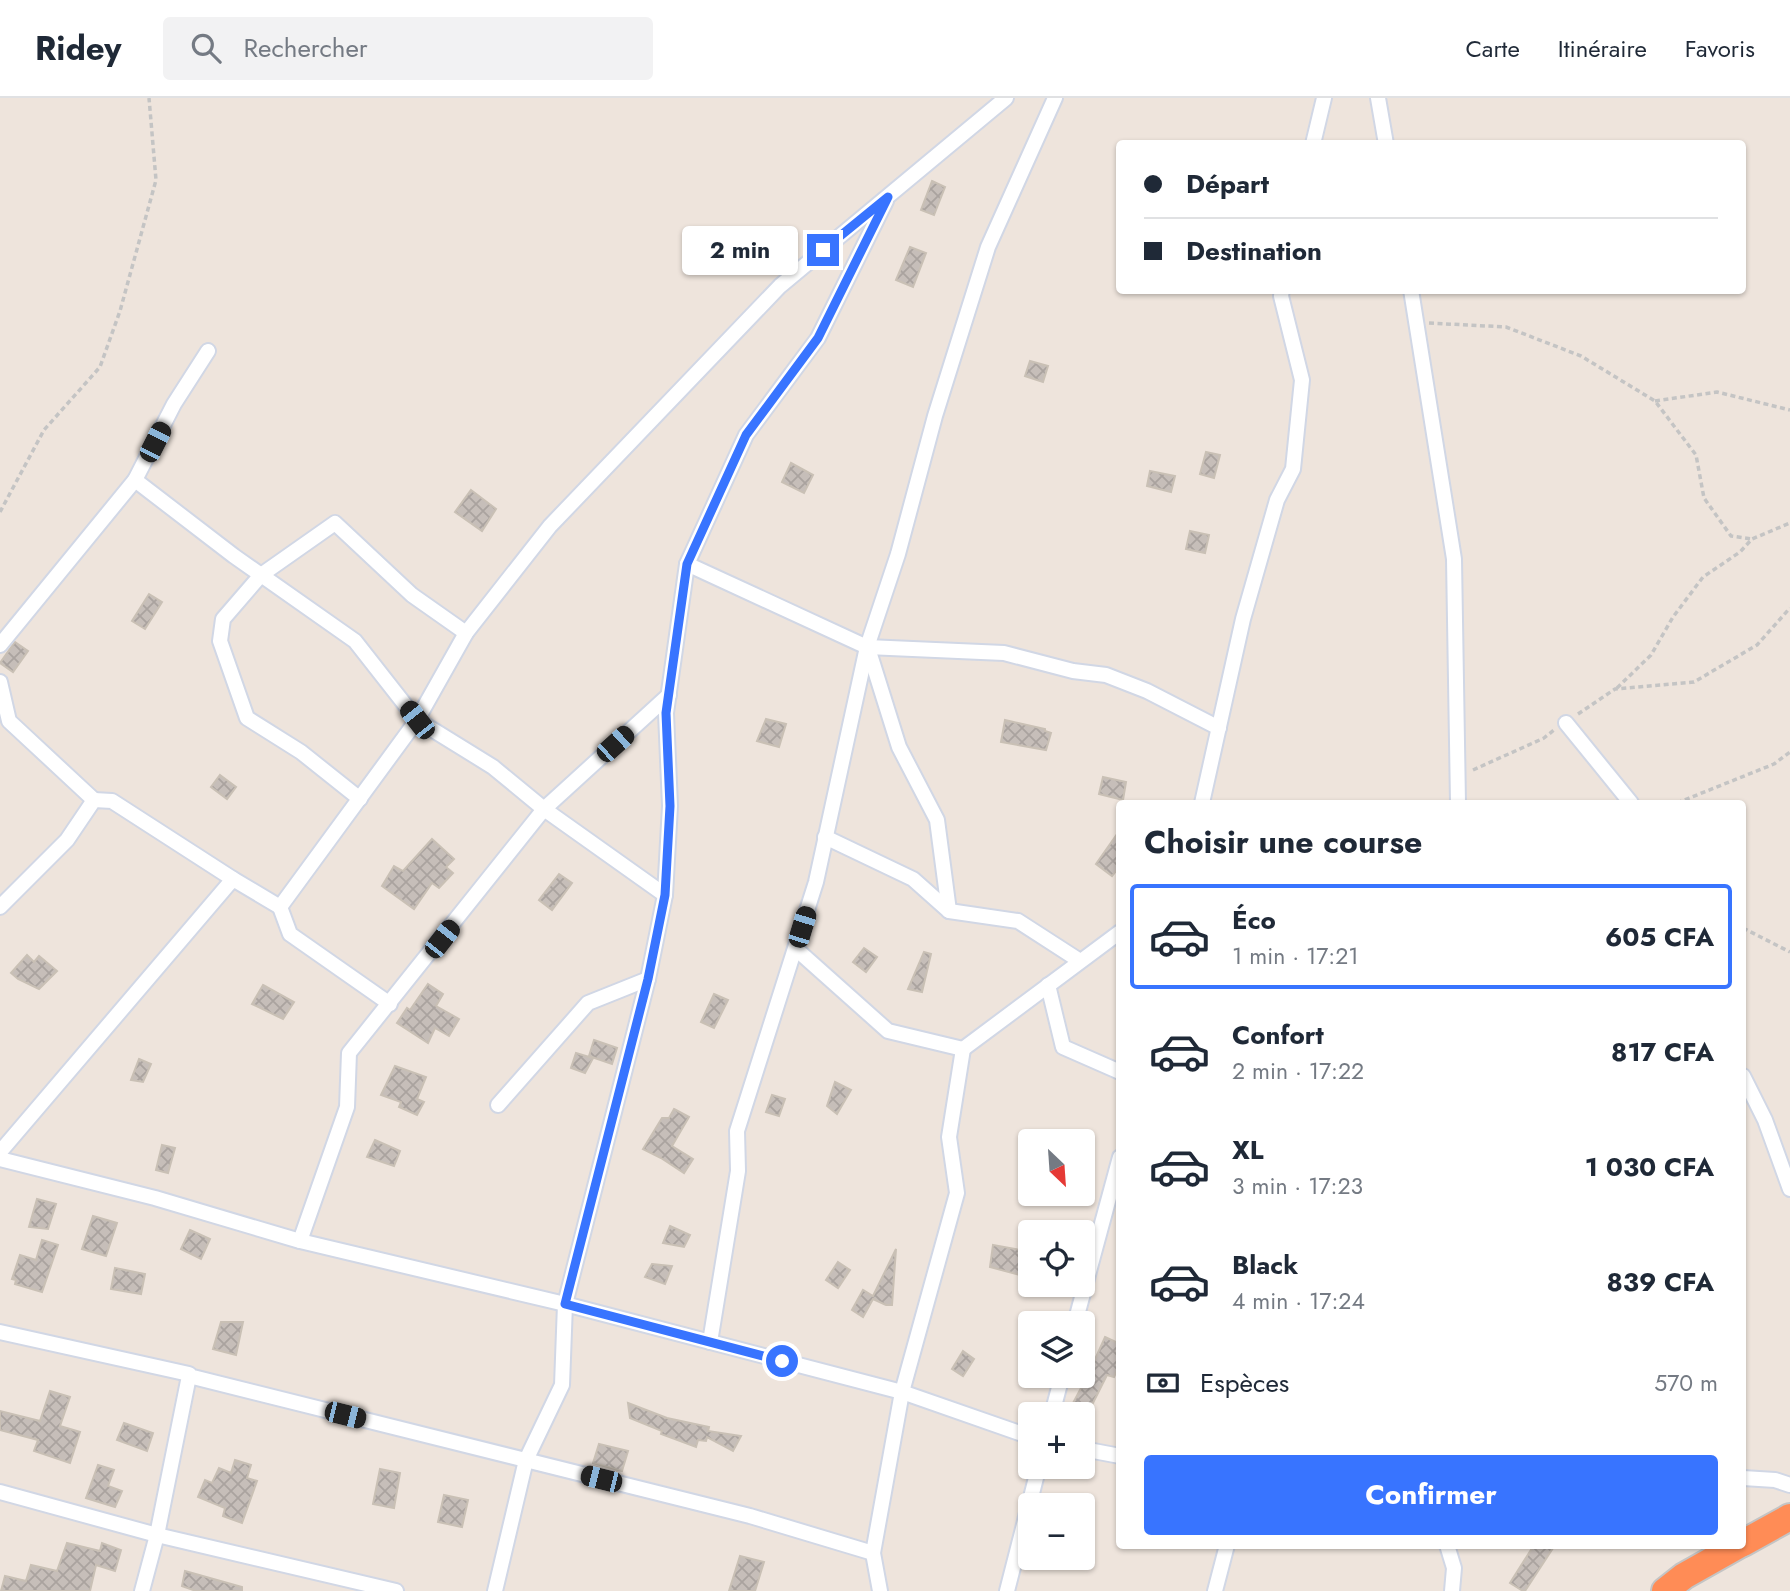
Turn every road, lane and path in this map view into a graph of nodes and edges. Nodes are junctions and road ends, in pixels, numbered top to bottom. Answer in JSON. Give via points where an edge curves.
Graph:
{"nodes":[{"id":1,"x":149,"y":98,"type":"edge"},
{"id":2,"x":1006,"y":98,"type":"edge"},
{"id":3,"x":1055,"y":98,"type":"edge"},
{"id":4,"x":1324,"y":98,"type":"edge"},
{"id":5,"x":1378,"y":98,"type":"edge"},
{"id":6,"x":1314,"y":140,"type":"edge"},
{"id":7,"x":1385,"y":140,"type":"edge"},
{"id":8,"x":888,"y":197,"type":"junction"},
{"id":9,"x":1281,"y":294,"type":"edge"},
{"id":10,"x":1412,"y":294,"type":"edge"},
{"id":11,"x":1416,"y":323,"type":"junction"},
{"id":12,"x":208,"y":351,"type":"dead end"},
{"id":13,"x":1655,"y":401,"type":"junction"},
{"id":14,"x":1790,"y":410,"type":"edge"},
{"id":15,"x":135,"y":480,"type":"junction"},
{"id":16,"x":0,"y":512,"type":"edge"},
{"id":17,"x":1790,"y":523,"type":"edge"},
{"id":18,"x":1752,"y":539,"type":"junction"},
{"id":19,"x":687,"y":564,"type":"junction"},
{"id":20,"x":261,"y":575,"type":"junction"},
{"id":21,"x":1790,"y":608,"type":"edge"},
{"id":22,"x":466,"y":633,"type":"junction"},
{"id":23,"x":0,"y":645,"type":"edge"},
{"id":24,"x":867,"y":647,"type":"junction"},
{"id":25,"x":0,"y":682,"type":"edge"},
{"id":26,"x":1615,"y":689,"type":"junction"},
{"id":27,"x":669,"y":695,"type":"junction"},
{"id":28,"x":417,"y":720,"type":"junction"},
{"id":29,"x":1566,"y":723,"type":"junction"},
{"id":30,"x":1219,"y":727,"type":"junction"},
{"id":31,"x":1790,"y":752,"type":"edge"},
{"id":32,"x":1458,"y":776,"type":"junction"},
{"id":33,"x":360,"y":799,"type":"junction"},
{"id":34,"x":94,"y":800,"type":"junction"},
{"id":35,"x":1203,"y":800,"type":"edge"},
{"id":36,"x":1458,"y":800,"type":"edge"},
{"id":37,"x":1629,"y":800,"type":"edge"},
{"id":38,"x":1684,"y":800,"type":"edge"},
{"id":39,"x":544,"y":809,"type":"junction"},
{"id":40,"x":825,"y":836,"type":"junction"},
{"id":41,"x":233,"y":879,"type":"junction"},
{"id":42,"x":665,"y":895,"type":"junction"},
{"id":43,"x":0,"y":907,"type":"edge"},
{"id":44,"x":280,"y":907,"type":"junction"},
{"id":45,"x":949,"y":911,"type":"junction"},
{"id":46,"x":1746,"y":930,"type":"edge"},
{"id":47,"x":1116,"y":935,"type":"edge"},
{"id":48,"x":796,"y":949,"type":"junction"},
{"id":49,"x":1790,"y":952,"type":"edge"},
{"id":50,"x":1080,"y":961,"type":"junction"},
{"id":51,"x":648,"y":979,"type":"junction"},
{"id":52,"x":1048,"y":985,"type":"junction"},
{"id":53,"x":390,"y":1004,"type":"junction"},
{"id":54,"x":963,"y":1049,"type":"junction"},
{"id":55,"x":1116,"y":1070,"type":"edge"},
{"id":56,"x":1746,"y":1082,"type":"edge"},
{"id":57,"x":498,"y":1105,"type":"dead end"},
{"id":58,"x":0,"y":1152,"type":"edge"},
{"id":59,"x":0,"y":1159,"type":"edge"},
{"id":60,"x":1116,"y":1172,"type":"edge"},
{"id":61,"x":1790,"y":1189,"type":"edge"},
{"id":62,"x":300,"y":1241,"type":"junction"},
{"id":63,"x":565,"y":1304,"type":"junction"},
{"id":64,"x":1078,"y":1311,"type":"edge"},
{"id":65,"x":0,"y":1332,"type":"edge"},
{"id":66,"x":710,"y":1342,"type":"junction"},
{"id":67,"x":189,"y":1376,"type":"junction"},
{"id":68,"x":902,"y":1392,"type":"junction"},
{"id":69,"x":1018,"y":1432,"type":"edge"},
{"id":70,"x":1095,"y":1451,"type":"edge"},
{"id":71,"x":1116,"y":1455,"type":"edge"},
{"id":72,"x":526,"y":1460,"type":"junction"},
{"id":73,"x":1746,"y":1478,"type":"edge"},
{"id":74,"x":1036,"y":1479,"type":"edge"},
{"id":75,"x":1790,"y":1485,"type":"edge"},
{"id":76,"x":0,"y":1492,"type":"edge"},
{"id":77,"x":1790,"y":1517,"type":"edge"},
{"id":78,"x":157,"y":1535,"type":"junction"},
{"id":79,"x":1746,"y":1541,"type":"edge"},
{"id":80,"x":1226,"y":1549,"type":"edge"},
{"id":81,"x":1448,"y":1549,"type":"edge"},
{"id":82,"x":1732,"y":1549,"type":"edge"},
{"id":83,"x":873,"y":1553,"type":"junction"},
{"id":84,"x":142,"y":1591,"type":"edge"},
{"id":85,"x":396,"y":1591,"type":"edge"},
{"id":86,"x":495,"y":1591,"type":"edge"},
{"id":87,"x":880,"y":1591,"type":"edge"},
{"id":88,"x":1007,"y":1591,"type":"edge"},
{"id":89,"x":1215,"y":1591,"type":"edge"},
{"id":90,"x":1452,"y":1591,"type":"edge"},
{"id":91,"x":1665,"y":1591,"type":"edge"}],
"edges":[{"from":1,"to":16,"type":"path","via":[[156,180],[100,367],[44,430]]},
{"from":2,"to":8,"type":"street"},
{"from":3,"to":24,"type":"street","via":[[988,247]]},
{"from":4,"to":6,"type":"street"},
{"from":5,"to":7,"type":"street"},
{"from":8,"to":19,"type":"street","via":[[818,338],[746,435]]},
{"from":8,"to":22,"type":"street","via":[[780,286],[550,526]]},
{"from":9,"to":30,"type":"street","via":[[1302,380],[1293,469],[1273,513]]},
{"from":10,"to":11,"type":"street"},
{"from":11,"to":13,"type":"path","via":[[1506,327],[1581,356]]},
{"from":11,"to":32,"type":"street","via":[[1454,559]]},
{"from":12,"to":15,"type":"street"},
{"from":13,"to":14,"type":"path","via":[[1717,392]]},
{"from":13,"to":18,"type":"path","via":[[1696,455],[1704,498],[1731,536]]},
{"from":15,"to":20,"type":"street"},
{"from":15,"to":23,"type":"street"},
{"from":17,"to":18,"type":"path"},
{"from":18,"to":26,"type":"path","via":[[1703,577],[1651,655]]},
{"from":19,"to":24,"type":"street"},
{"from":19,"to":27,"type":"street"},
{"from":20,"to":22,"type":"street","via":[[335,523],[412,595]]},
{"from":20,"to":28,"type":"street","via":[[355,641]]},
{"from":20,"to":33,"type":"street","via":[[223,619],[220,641],[247,718],[301,752]]},
{"from":21,"to":26,"type":"path","via":[[1757,645],[1694,682]]},
{"from":22,"to":28,"type":"street"},
{"from":24,"to":30,"type":"street","via":[[1004,653],[1106,675]]},
{"from":24,"to":40,"type":"street"},
{"from":24,"to":45,"type":"street","via":[[900,747],[937,820]]},
{"from":25,"to":34,"type":"street","via":[[9,721]]},
{"from":26,"to":29,"type":"path"},
{"from":27,"to":39,"type":"street"},
{"from":27,"to":42,"type":"street"},
{"from":28,"to":33,"type":"street"},
{"from":28,"to":39,"type":"street","via":[[493,767]]},
{"from":29,"to":32,"type":"path","via":[[1544,738]]},
{"from":29,"to":37,"type":"street"},
{"from":30,"to":35,"type":"street"},
{"from":31,"to":38,"type":"path","via":[[1774,764]]},
{"from":32,"to":36,"type":"street"},
{"from":33,"to":44,"type":"street"},
{"from":34,"to":41,"type":"street","via":[[112,802]]},
{"from":34,"to":43,"type":"street","via":[[67,840]]},
{"from":39,"to":42,"type":"street"},
{"from":39,"to":53,"type":"street"},
{"from":40,"to":45,"type":"street","via":[[913,879]]},
{"from":40,"to":48,"type":"street"},
{"from":41,"to":44,"type":"street"},
{"from":41,"to":58,"type":"street"},
{"from":42,"to":51,"type":"street"},
{"from":44,"to":53,"type":"street","via":[[290,934]]},
{"from":45,"to":50,"type":"street","via":[[1018,921]]},
{"from":46,"to":49,"type":"path"},
{"from":47,"to":50,"type":"street"},
{"from":48,"to":54,"type":"street","via":[[888,1031]]},
{"from":48,"to":66,"type":"street","via":[[737,1131],[738,1171]]},
{"from":50,"to":52,"type":"street"},
{"from":51,"to":57,"type":"street","via":[[588,1003]]},
{"from":51,"to":63,"type":"street"},
{"from":52,"to":54,"type":"street"},
{"from":52,"to":55,"type":"street","via":[[1063,1046]]},
{"from":53,"to":62,"type":"street","via":[[349,1054],[347,1107]]},
{"from":54,"to":68,"type":"street","via":[[949,1137],[957,1193]]},
{"from":56,"to":61,"type":"street"},
{"from":59,"to":62,"type":"street"},
{"from":60,"to":64,"type":"street"},
{"from":62,"to":63,"type":"street"},
{"from":63,"to":66,"type":"street"},
{"from":63,"to":72,"type":"street","via":[[562,1385]]},
{"from":65,"to":67,"type":"street"},
{"from":66,"to":68,"type":"street"},
{"from":67,"to":72,"type":"street"},
{"from":67,"to":78,"type":"street"},
{"from":68,"to":69,"type":"street"},
{"from":68,"to":83,"type":"street"},
{"from":70,"to":71,"type":"street"},
{"from":72,"to":83,"type":"street","via":[[750,1516]]},
{"from":72,"to":86,"type":"street"},
{"from":73,"to":75,"type":"street"},
{"from":74,"to":88,"type":"street"},
{"from":76,"to":78,"type":"street"},
{"from":77,"to":79,"type":"highway"},
{"from":78,"to":84,"type":"street"},
{"from":78,"to":85,"type":"street"},
{"from":80,"to":89,"type":"street"},
{"from":81,"to":90,"type":"street","via":[[1454,1567]]},
{"from":82,"to":91,"type":"highway"},
{"from":83,"to":87,"type":"street"}]}
